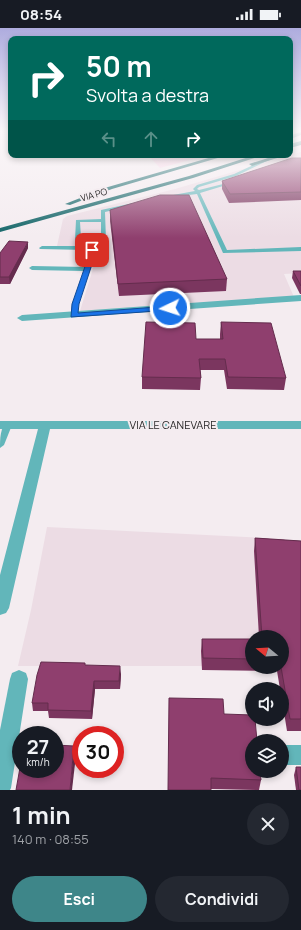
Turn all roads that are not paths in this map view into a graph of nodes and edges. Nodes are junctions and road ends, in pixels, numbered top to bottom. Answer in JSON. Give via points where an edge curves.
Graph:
{"nodes":[{"id":1,"x":185,"y":167,"type":"edge"},
{"id":2,"x":205,"y":167,"type":"edge"},
{"id":3,"x":222,"y":167,"type":"edge"},
{"id":4,"x":245,"y":167,"type":"edge"},
{"id":5,"x":253,"y":167,"type":"edge"},
{"id":6,"x":233,"y":182,"type":"edge"},
{"id":7,"x":198,"y":192,"type":"junction"},
{"id":8,"x":161,"y":198,"type":"edge"},
{"id":9,"x":139,"y":203,"type":"edge"},
{"id":10,"x":53,"y":210,"type":"junction"},
{"id":11,"x":62,"y":214,"type":"junction"},
{"id":12,"x":103,"y":220,"type":"junction"},
{"id":13,"x":0,"y":225,"type":"edge"},
{"id":14,"x":0,"y":230,"type":"edge"},
{"id":15,"x":42,"y":248,"type":"dead end"},
{"id":16,"x":301,"y":249,"type":"edge"},
{"id":17,"x":32,"y":268,"type":"dead end"},
{"id":18,"x":88,"y":269,"type":"junction"},
{"id":19,"x":301,"y":298,"type":"edge"},
{"id":20,"x":74,"y":315,"type":"junction"},
{"id":21,"x":22,"y":318,"type":"dead end"},
{"id":22,"x":4,"y":425,"type":"edge"},
{"id":23,"x":45,"y":425,"type":"junction"},
{"id":24,"x":301,"y":425,"type":"edge"},
{"id":25,"x":0,"y":445,"type":"edge"},
{"id":26,"x":0,"y":608,"type":"edge"},
{"id":27,"x":19,"y":679,"type":"dead end"},
{"id":28,"x":4,"y":739,"type":"edge"},
{"id":29,"x":289,"y":755,"type":"edge"},
{"id":30,"x":301,"y":755,"type":"edge"},
{"id":31,"x":0,"y":788,"type":"edge"}],
"edges":[{"from":1,"to":10,"type":"highway","via":[[110,188]]},
{"from":2,"to":10,"type":"highway","name":"VIA PO"},
{"from":3,"to":11,"type":"highway","name":"VIA PO"},
{"from":4,"to":11,"type":"highway","via":[[138,198]]},
{"from":5,"to":7,"type":"lane","via":[[198,186],[195,189]]},
{"from":6,"to":7,"type":"lane"},
{"from":7,"to":8,"type":"lane"},
{"from":7,"to":16,"type":"lane","via":[[225,252]]},
{"from":9,"to":12,"type":"lane","via":[[103,211]]},
{"from":10,"to":13,"type":"highway","name":"VIA PO"},
{"from":11,"to":14,"type":"highway","name":"VIA PO"},
{"from":12,"to":12,"type":"lane","via":[[104,239],[78,240],[78,221]]},
{"from":15,"to":18,"type":"lane","via":[[92,250]]},
{"from":17,"to":18,"type":"lane"},
{"from":18,"to":20,"type":"lane","via":[[75,304]]},
{"from":19,"to":20,"type":"street"},
{"from":20,"to":21,"type":"street"},
{"from":22,"to":23,"type":"street","name":"VIA LE CANEVARE"},
{"from":22,"to":25,"type":"lane"},
{"from":23,"to":24,"type":"street","name":"VIA LE CANEVARE"},
{"from":23,"to":26,"type":"street"},
{"from":27,"to":28,"type":"street"},
{"from":28,"to":31,"type":"street"},
{"from":29,"to":30,"type":"street"}]}
